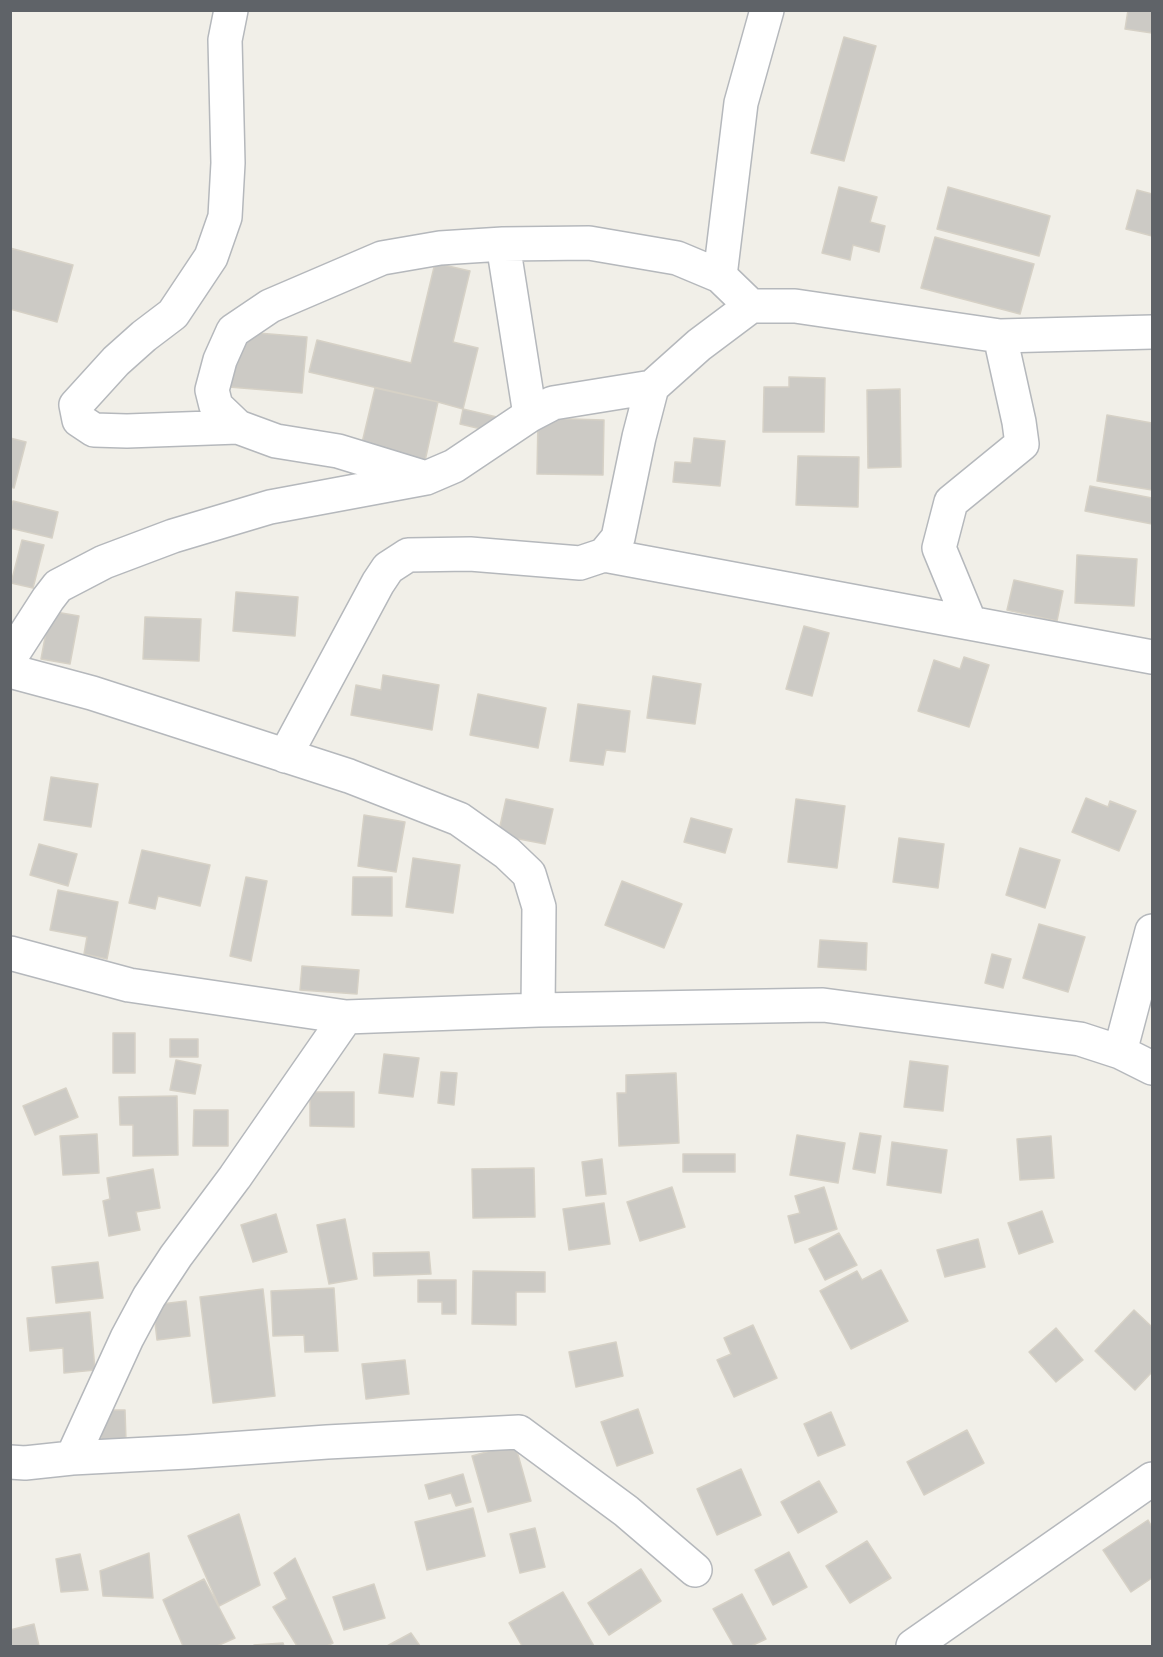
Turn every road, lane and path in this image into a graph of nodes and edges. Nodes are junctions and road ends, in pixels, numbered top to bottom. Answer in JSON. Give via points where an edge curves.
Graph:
{"nodes":[{"id":1,"x":231,"y":10,"type":"edge"},
{"id":2,"x":767,"y":10,"type":"edge"},
{"id":3,"x":503,"y":244,"type":"junction"},
{"id":4,"x":720,"y":276,"type":"junction"},
{"id":5,"x":751,"y":306,"type":"junction"},
{"id":6,"x":1152,"y":332,"type":"edge"},
{"id":7,"x":1000,"y":336,"type":"junction"},
{"id":8,"x":652,"y":387,"type":"junction"},
{"id":9,"x":530,"y":415,"type":"junction"},
{"id":10,"x":238,"y":427,"type":"junction"},
{"id":11,"x":426,"y":478,"type":"junction"},
{"id":12,"x":604,"y":555,"type":"junction"},
{"id":13,"x":970,"y":623,"type":"junction"},
{"id":14,"x":1152,"y":657,"type":"edge"},
{"id":15,"x":10,"y":658,"type":"edge"},
{"id":16,"x":10,"y":671,"type":"edge"},
{"id":17,"x":285,"y":756,"type":"junction"},
{"id":18,"x":1152,"y":931,"type":"edge"},
{"id":19,"x":10,"y":953,"type":"edge"},
{"id":20,"x":538,"y":1010,"type":"junction"},
{"id":21,"x":346,"y":1017,"type":"junction"},
{"id":22,"x":1120,"y":1053,"type":"junction"},
{"id":23,"x":1152,"y":1068,"type":"edge"},
{"id":24,"x":72,"y":1458,"type":"junction"},
{"id":25,"x":10,"y":1462,"type":"edge"},
{"id":26,"x":1152,"y":1479,"type":"edge"},
{"id":27,"x":695,"y":1570,"type":"dead end"},
{"id":28,"x":928,"y":1642,"type":"edge"}],
"edges":[{"from":1,"to":10,"type":"street","via":[[225,40],[225,217],[212,257],[173,314],[116,361],[76,405],[79,420],[94,430]]},
{"from":2,"to":4,"type":"street","via":[[741,103]]},
{"from":3,"to":4,"type":"street","via":[[589,243],[677,258]]},
{"from":3,"to":9,"type":"street"},
{"from":3,"to":10,"type":"street","via":[[440,248],[382,258],[270,306],[233,331],[212,390],[216,406]]},
{"from":4,"to":5,"type":"street"},
{"from":5,"to":7,"type":"street","via":[[795,306]]},
{"from":5,"to":8,"type":"street"},
{"from":6,"to":7,"type":"street"},
{"from":7,"to":13,"type":"street","via":[[1022,444],[951,502],[939,548]]},
{"from":8,"to":9,"type":"street","via":[[553,403]]},
{"from":8,"to":12,"type":"street","via":[[618,538]]},
{"from":9,"to":11,"type":"street","via":[[454,466]]},
{"from":10,"to":11,"type":"street","via":[[276,441],[338,451]]},
{"from":11,"to":15,"type":"street","via":[[270,507],[104,562],[58,586]]},
{"from":12,"to":13,"type":"street"},
{"from":12,"to":17,"type":"street","via":[[580,563],[470,554],[408,555],[388,568],[378,583]]},
{"from":13,"to":14,"type":"street"},
{"from":16,"to":17,"type":"street","via":[[92,693]]},
{"from":17,"to":20,"type":"street","via":[[459,819],[529,874],[539,907]]},
{"from":18,"to":22,"type":"street"},
{"from":19,"to":21,"type":"street","via":[[129,985]]},
{"from":20,"to":21,"type":"street"},
{"from":20,"to":22,"type":"street","via":[[823,1005],[1080,1039]]},
{"from":21,"to":24,"type":"street","via":[[149,1297]]},
{"from":22,"to":23,"type":"street"},
{"from":24,"to":25,"type":"street"},
{"from":24,"to":27,"type":"street","via":[[519,1432],[626,1511]]},
{"from":26,"to":28,"type":"street"}]}
